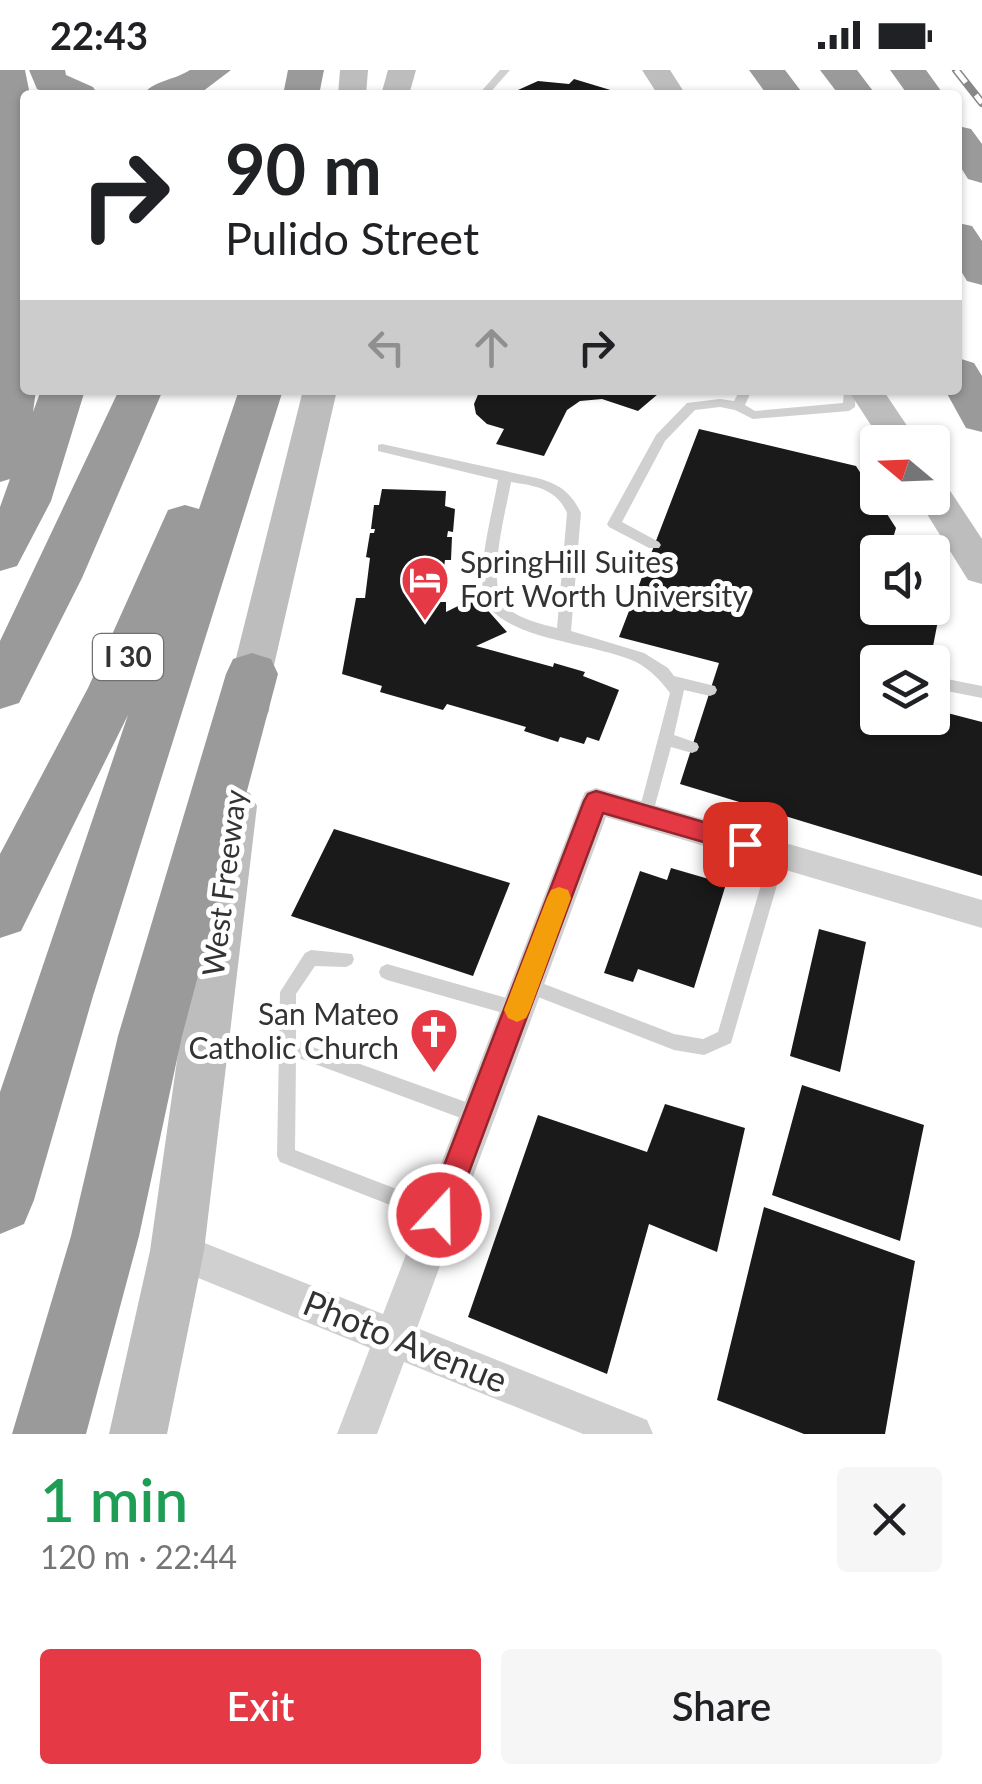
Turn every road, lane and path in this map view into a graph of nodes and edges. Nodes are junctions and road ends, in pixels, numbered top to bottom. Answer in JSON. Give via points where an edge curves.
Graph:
{"nodes":[{"id":1,"x":506,"y":70,"type":"edge"},
{"id":2,"x":838,"y":70,"type":"edge"},
{"id":3,"x":234,"y":80,"type":"edge"},
{"id":4,"x":18,"y":82,"type":"edge"},
{"id":5,"x":69,"y":90,"type":"edge"},
{"id":6,"x":177,"y":90,"type":"edge"},
{"id":7,"x":488,"y":90,"type":"edge"},
{"id":8,"x":854,"y":90,"type":"edge"},
{"id":9,"x":962,"y":241,"type":"edge"},
{"id":10,"x":982,"y":272,"type":"edge"},
{"id":11,"x":20,"y":365,"type":"edge"},
{"id":12,"x":962,"y":380,"type":"edge"},
{"id":13,"x":62,"y":395,"type":"edge"},
{"id":14,"x":139,"y":395,"type":"edge"},
{"id":15,"x":225,"y":395,"type":"edge"},
{"id":16,"x":258,"y":395,"type":"edge"},
{"id":17,"x":311,"y":395,"type":"edge"},
{"id":18,"x":319,"y":395,"type":"edge"},
{"id":19,"x":742,"y":395,"type":"edge"},
{"id":20,"x":850,"y":395,"type":"edge"},
{"id":21,"x":868,"y":395,"type":"edge"},
{"id":22,"x":6,"y":397,"type":"edge"},
{"id":23,"x":738,"y":406,"type":"junction"},
{"id":24,"x":982,"y":418,"type":"edge"},
{"id":25,"x":889,"y":425,"type":"edge"},
{"id":26,"x":382,"y":448,"type":"dead end"},
{"id":27,"x":0,"y":466,"type":"edge"},
{"id":28,"x":506,"y":477,"type":"junction"},
{"id":29,"x":291,"y":511,"type":"junction"},
{"id":30,"x":947,"y":515,"type":"edge"},
{"id":31,"x":654,"y":545,"type":"dead end"},
{"id":32,"x":0,"y":552,"type":"edge"},
{"id":33,"x":982,"y":570,"type":"edge"},
{"id":34,"x":564,"y":633,"type":"junction"},
{"id":35,"x":252,"y":674,"type":"junction"},
{"id":36,"x":674,"y":682,"type":"junction"},
{"id":37,"x":950,"y":686,"type":"edge"},
{"id":38,"x":0,"y":688,"type":"edge"},
{"id":39,"x":710,"y":690,"type":"dead end"},
{"id":40,"x":982,"y":692,"type":"edge"},
{"id":41,"x":666,"y":740,"type":"junction"},
{"id":42,"x":692,"y":747,"type":"dead end"},
{"id":43,"x":646,"y":815,"type":"junction"},
{"id":44,"x":778,"y":854,"type":"junction"},
{"id":45,"x":0,"y":912,"type":"edge"},
{"id":46,"x":982,"y":914,"type":"edge"},
{"id":47,"x":346,"y":959,"type":"dead end"},
{"id":48,"x":387,"y":972,"type":"dead end"},
{"id":49,"x":522,"y":997,"type":"junction"},
{"id":50,"x":287,"y":1046,"type":"junction"},
{"id":51,"x":477,"y":1115,"type":"junction"},
{"id":52,"x":0,"y":1200,"type":"edge"},
{"id":53,"x":439,"y":1215,"type":"junction"},
{"id":54,"x":177,"y":1251,"type":"junction"},
{"id":55,"x":393,"y":1337,"type":"junction"},
{"id":56,"x":586,"y":1425,"type":"edge"},
{"id":57,"x":49,"y":1434,"type":"edge"},
{"id":58,"x":138,"y":1434,"type":"edge"},
{"id":59,"x":356,"y":1434,"type":"edge"},
{"id":60,"x":633,"y":1434,"type":"edge"}],
"edges":[{"from":1,"to":7,"type":"lane"},
{"from":2,"to":8,"type":"highway"},
{"from":3,"to":6,"type":"highway"},
{"from":4,"to":5,"type":"highway","via":[[50,81]]},
{"from":4,"to":22,"type":"highway","via":[[20,230]]},
{"from":9,"to":10,"type":"highway"},
{"from":11,"to":22,"type":"highway"},
{"from":12,"to":24,"type":"highway"},
{"from":13,"to":32,"type":"highway","via":[[28,501]]},
{"from":14,"to":38,"type":"highway","via":[[74,544]]},
{"from":15,"to":45,"type":"highway","number":"I 30","via":[[189,513],[114,690]]},
{"from":16,"to":52,"type":"highway"},
{"from":17,"to":29,"type":"main road"},
{"from":18,"to":29,"type":"main road"},
{"from":19,"to":23,"type":"lane"},
{"from":20,"to":23,"type":"lane","via":[[849,406],[754,415]]},
{"from":21,"to":25,"type":"main road"},
{"from":22,"to":27,"type":"highway"},
{"from":23,"to":31,"type":"lane","via":[[691,406],[660,438],[614,524]]},
{"from":26,"to":28,"type":"lane"},
{"from":28,"to":34,"type":"lane","via":[[552,485],[568,496],[574,512]]},
{"from":28,"to":34,"type":"lane","via":[[492,600],[530,628]]},
{"from":29,"to":35,"type":"main road","name":"West Freeway"},
{"from":30,"to":33,"type":"main road"},
{"from":34,"to":36,"type":"lane","via":[[652,662]]},
{"from":35,"to":54,"type":"main road","name":"West Freeway"},
{"from":35,"to":57,"type":"highway","via":[[150,1036],[105,1236]]},
{"from":36,"to":39,"type":"lane"},
{"from":36,"to":41,"type":"lane","via":[[678,692]]},
{"from":37,"to":40,"type":"lane"},
{"from":41,"to":42,"type":"lane"},
{"from":41,"to":43,"type":"lane"},
{"from":43,"to":44,"type":"street"},
{"from":43,"to":49,"type":"street","via":[[596,801]]},
{"from":44,"to":46,"type":"street"},
{"from":44,"to":49,"type":"lane","via":[[725,1037],[704,1047],[674,1042]]},
{"from":47,"to":50,"type":"lane","via":[[311,958],[288,992]]},
{"from":48,"to":49,"type":"lane"},
{"from":49,"to":51,"type":"street"},
{"from":50,"to":51,"type":"lane"},
{"from":50,"to":53,"type":"lane","via":[[286,1156]]},
{"from":51,"to":53,"type":"street"},
{"from":53,"to":55,"type":"street"},
{"from":54,"to":55,"type":"street","name":"Photo Avenue"},
{"from":54,"to":58,"type":"main road","name":"West Freeway"},
{"from":55,"to":56,"type":"street","name":"Photo Avenue"},
{"from":55,"to":59,"type":"street"},
{"from":56,"to":60,"type":"street","name":"Photo Avenue"}]}
